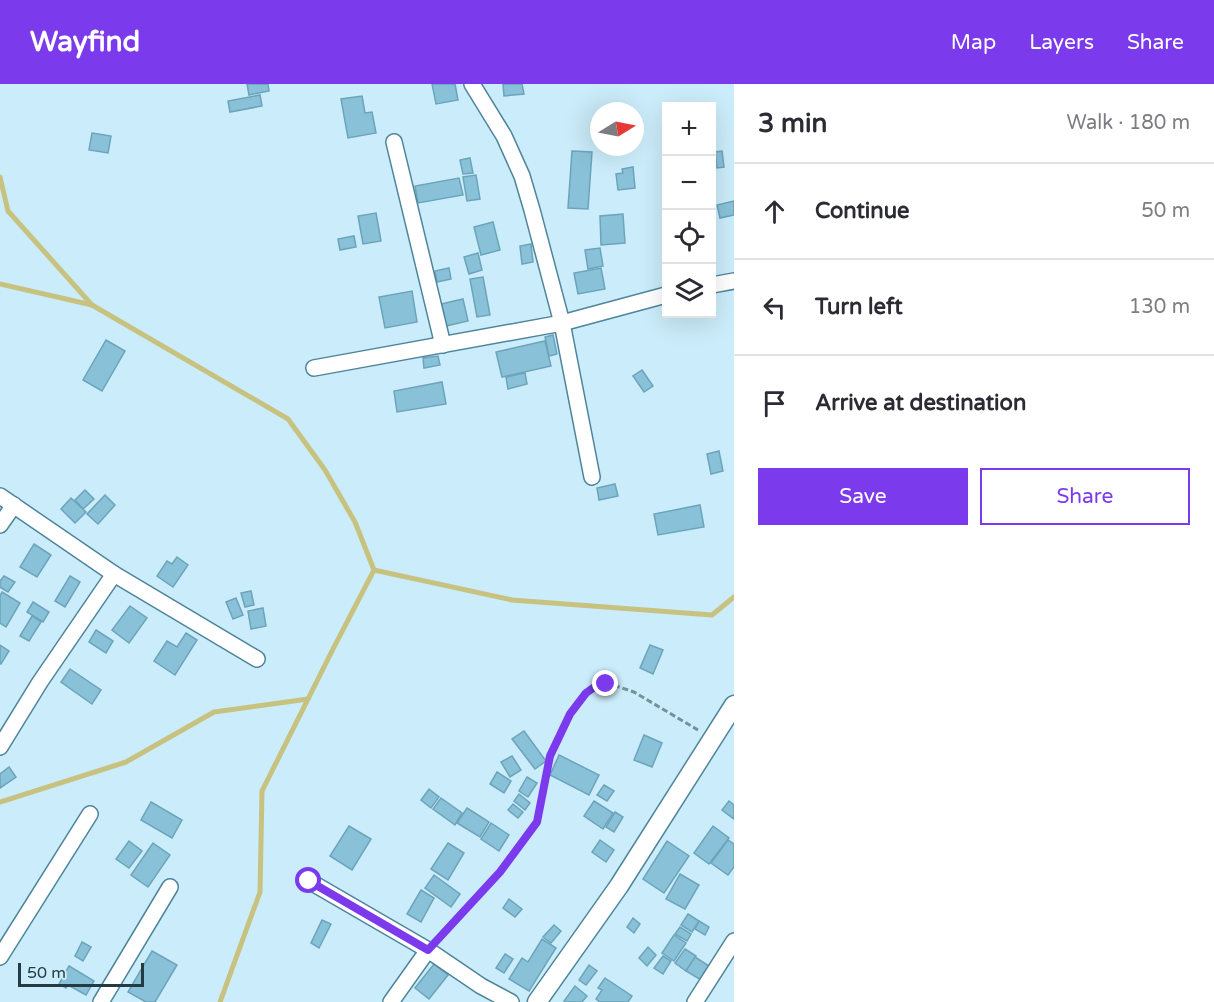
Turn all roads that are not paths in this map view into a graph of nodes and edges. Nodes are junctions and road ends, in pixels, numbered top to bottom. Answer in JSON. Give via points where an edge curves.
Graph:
{"nodes":[{"id":1,"x":472,"y":84,"type":"edge"},
{"id":2,"x":393,"y":142,"type":"dead end"},
{"id":3,"x":734,"y":281,"type":"edge"},
{"id":4,"x":716,"y":284,"type":"edge"},
{"id":5,"x":662,"y":297,"type":"edge"},
{"id":6,"x":562,"y":323,"type":"junction"},
{"id":7,"x":443,"y":345,"type":"junction"},
{"id":8,"x":314,"y":368,"type":"dead end"},
{"id":9,"x":592,"y":477,"type":"dead end"},
{"id":10,"x":0,"y":496,"type":"edge"},
{"id":11,"x":14,"y":505,"type":"junction"},
{"id":12,"x":0,"y":525,"type":"edge"},
{"id":13,"x":114,"y":574,"type":"junction"},
{"id":14,"x":257,"y":659,"type":"dead end"},
{"id":15,"x":734,"y":705,"type":"edge"},
{"id":16,"x":0,"y":747,"type":"edge"},
{"id":17,"x":90,"y":814,"type":"dead end"},
{"id":18,"x":309,"y":881,"type":"dead end"},
{"id":19,"x":170,"y":886,"type":"dead end"},
{"id":20,"x":734,"y":941,"type":"edge"},
{"id":21,"x":428,"y":950,"type":"junction"},
{"id":22,"x":0,"y":957,"type":"edge"},
{"id":23,"x":101,"y":1002,"type":"edge"},
{"id":24,"x":391,"y":1002,"type":"edge"},
{"id":25,"x":511,"y":1002,"type":"edge"},
{"id":26,"x":537,"y":1002,"type":"edge"},
{"id":27,"x":695,"y":1002,"type":"edge"}],
"edges":[{"from":1,"to":6,"type":"street","via":[[504,136],[522,176]]},
{"from":2,"to":7,"type":"street"},
{"from":3,"to":4,"type":"street"},
{"from":5,"to":6,"type":"street"},
{"from":6,"to":7,"type":"street"},
{"from":6,"to":9,"type":"street"},
{"from":7,"to":8,"type":"street"},
{"from":10,"to":11,"type":"street"},
{"from":11,"to":12,"type":"street"},
{"from":11,"to":13,"type":"street"},
{"from":13,"to":14,"type":"street"},
{"from":13,"to":16,"type":"street"},
{"from":15,"to":26,"type":"street","via":[[619,886]]},
{"from":17,"to":22,"type":"street"},
{"from":18,"to":21,"type":"street"},
{"from":19,"to":23,"type":"street"},
{"from":20,"to":27,"type":"street"},
{"from":21,"to":24,"type":"street"},
{"from":21,"to":25,"type":"street"}]}
